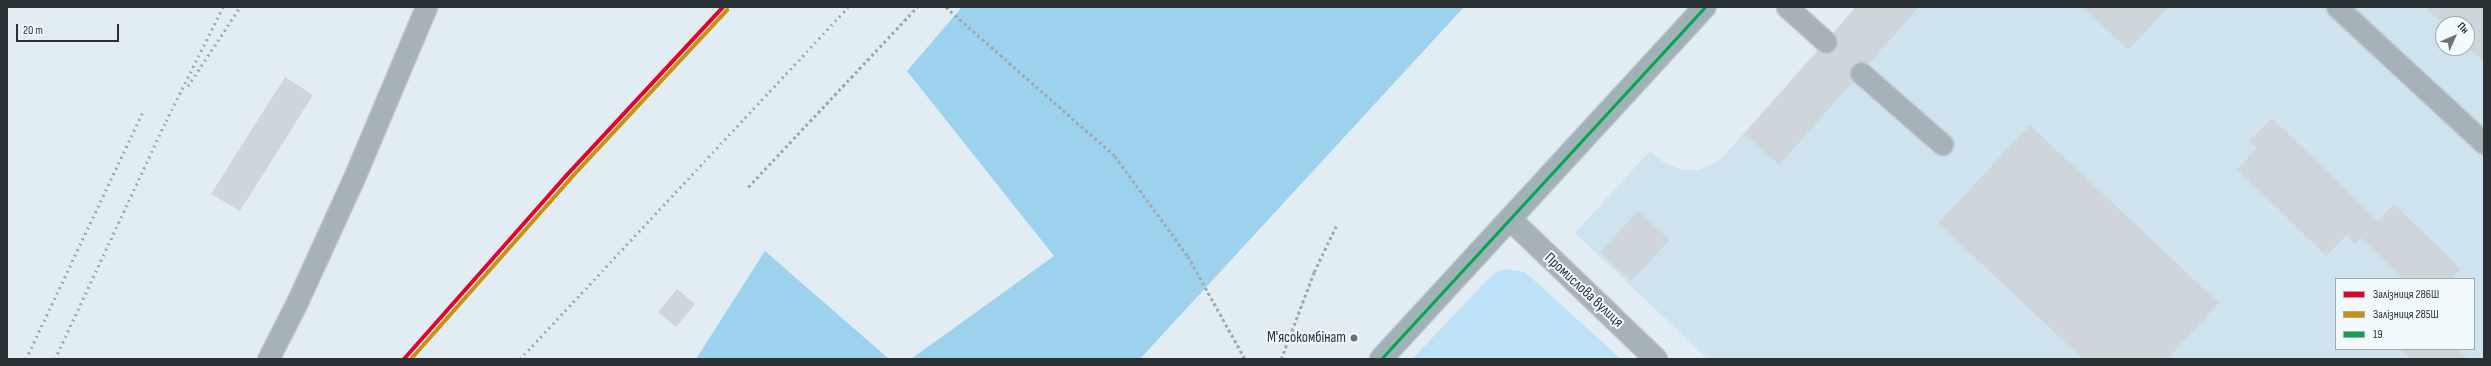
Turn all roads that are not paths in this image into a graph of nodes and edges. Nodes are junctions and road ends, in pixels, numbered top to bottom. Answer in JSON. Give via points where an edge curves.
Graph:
{"nodes":[{"id":1,"x":426,"y":7,"type":"edge"},
{"id":2,"x":1705,"y":7,"type":"edge"},
{"id":3,"x":1787,"y":7,"type":"edge"},
{"id":4,"x":2337,"y":7,"type":"edge"},
{"id":5,"x":1826,"y":42,"type":"dead end"},
{"id":6,"x":1861,"y":72,"type":"dead end"},
{"id":7,"x":2484,"y":143,"type":"edge"},
{"id":8,"x":1942,"y":144,"type":"dead end"},
{"id":9,"x":1511,"y":220,"type":"junction"},
{"id":10,"x":268,"y":359,"type":"edge"},
{"id":11,"x":1381,"y":359,"type":"edge"},
{"id":12,"x":1656,"y":359,"type":"edge"}],
"edges":[{"from":1,"to":10,"type":"lane","via":[[346,194]]},
{"from":2,"to":9,"type":"main road"},
{"from":3,"to":5,"type":"lane"},
{"from":4,"to":7,"type":"lane"},
{"from":6,"to":8,"type":"lane"},
{"from":9,"to":11,"type":"main road"},
{"from":9,"to":12,"type":"street","name":"Промислова вулиця"}]}
